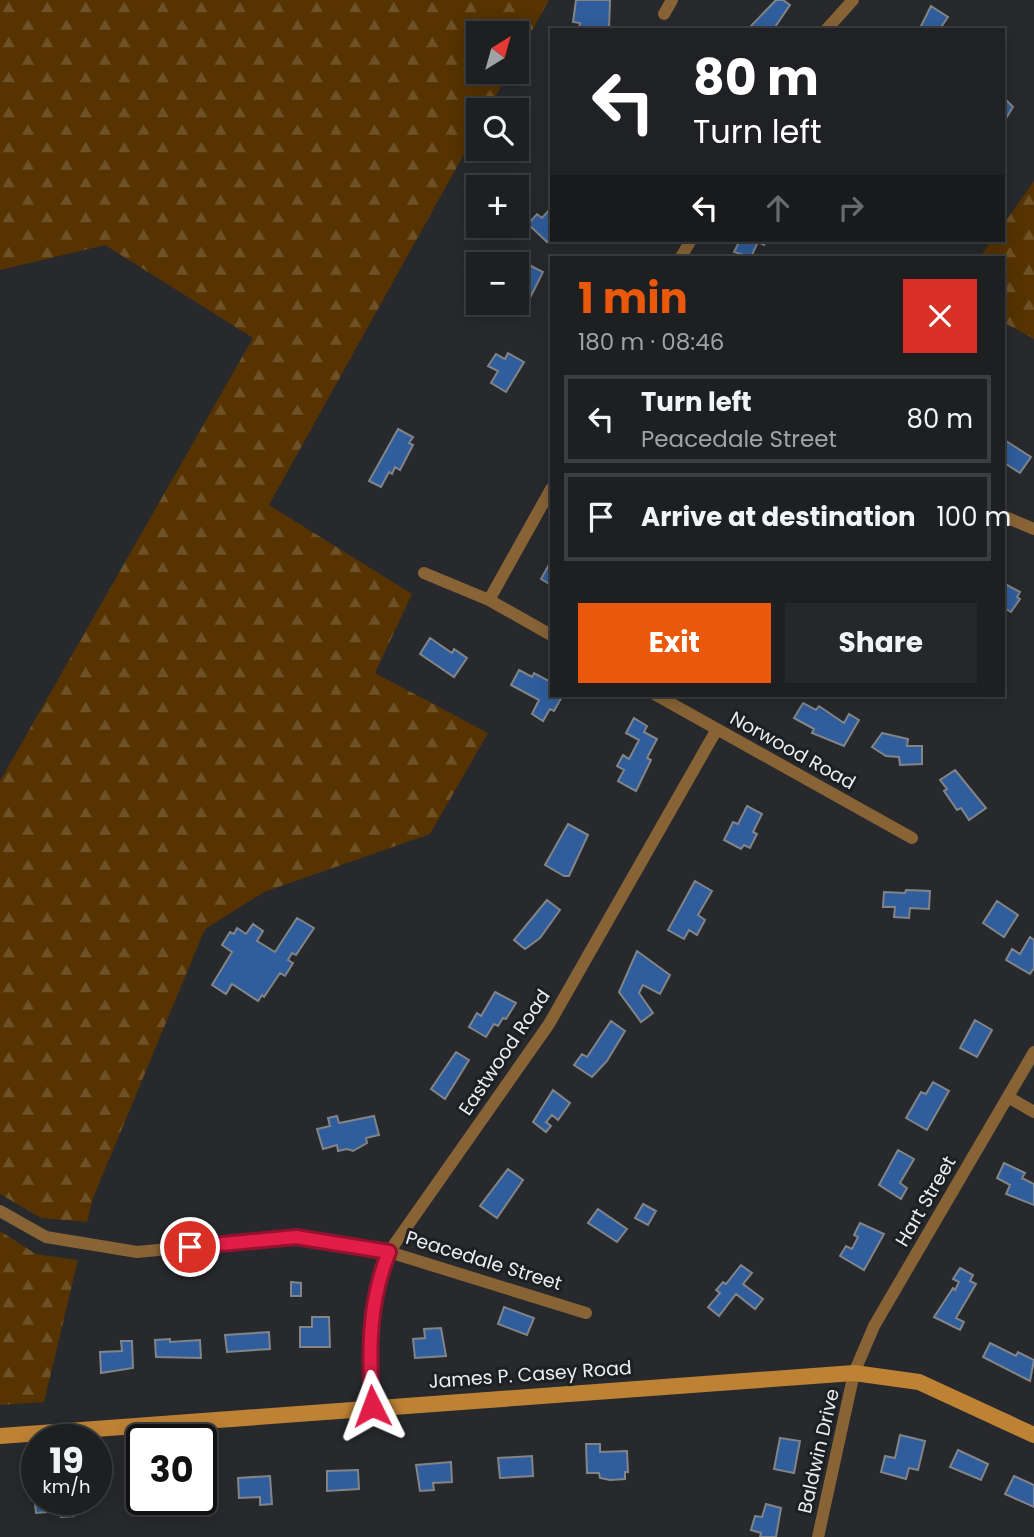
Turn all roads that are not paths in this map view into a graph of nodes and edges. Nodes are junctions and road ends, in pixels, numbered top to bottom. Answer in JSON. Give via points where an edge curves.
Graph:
{"nodes":[{"id":1,"x":672,"y":0,"type":"edge"},
{"id":2,"x":853,"y":0,"type":"edge"},
{"id":3,"x":664,"y":14,"type":"dead end"},
{"id":4,"x":828,"y":28,"type":"edge"},
{"id":5,"x":550,"y":491,"type":"edge"},
{"id":6,"x":1005,"y":517,"type":"edge"},
{"id":7,"x":1034,"y":529,"type":"edge"},
{"id":8,"x":424,"y":573,"type":"dead end"},
{"id":9,"x":489,"y":600,"type":"junction"},
{"id":10,"x":550,"y":634,"type":"edge"},
{"id":11,"x":660,"y":697,"type":"edge"},
{"id":12,"x":717,"y":729,"type":"junction"},
{"id":13,"x":912,"y":838,"type":"dead end"},
{"id":14,"x":1034,"y":1052,"type":"edge"},
{"id":15,"x":1008,"y":1097,"type":"junction"},
{"id":16,"x":1034,"y":1112,"type":"edge"},
{"id":17,"x":0,"y":1211,"type":"edge"},
{"id":18,"x":389,"y":1252,"type":"junction"},
{"id":19,"x":586,"y":1313,"type":"dead end"},
{"id":20,"x":854,"y":1373,"type":"junction"},
{"id":21,"x":372,"y":1406,"type":"junction"},
{"id":22,"x":1034,"y":1435,"type":"edge"},
{"id":23,"x":0,"y":1436,"type":"edge"},
{"id":24,"x":818,"y":1537,"type":"edge"}],
"edges":[{"from":1,"to":3,"type":"street"},
{"from":2,"to":4,"type":"street"},
{"from":5,"to":9,"type":"street"},
{"from":6,"to":7,"type":"street"},
{"from":8,"to":9,"type":"street"},
{"from":9,"to":10,"type":"street"},
{"from":11,"to":12,"type":"street","name":"Norwood Road"},
{"from":12,"to":13,"type":"street","name":"Norwood Road"},
{"from":12,"to":18,"type":"street","name":"Eastwood Road","via":[[549,1024]]},
{"from":14,"to":15,"type":"street","name":"Hart Street"},
{"from":15,"to":16,"type":"street"},
{"from":15,"to":20,"type":"street","name":"Hart Street","via":[[874,1326]]},
{"from":17,"to":18,"type":"street","name":"Peacedale Street","via":[[46,1237],[137,1252],[296,1237]]},
{"from":18,"to":19,"type":"street","name":"Peacedale Street"},
{"from":18,"to":21,"type":"street","name":"Eastwood Road","via":[[377,1281],[368,1340]]},
{"from":20,"to":21,"type":"main road","name":"James P. Casey Road"},
{"from":20,"to":22,"type":"main road","via":[[919,1382]]},
{"from":20,"to":24,"type":"street","name":"Baldwin Drive"},
{"from":21,"to":23,"type":"main road","name":"James P. Casey Road"}]}
